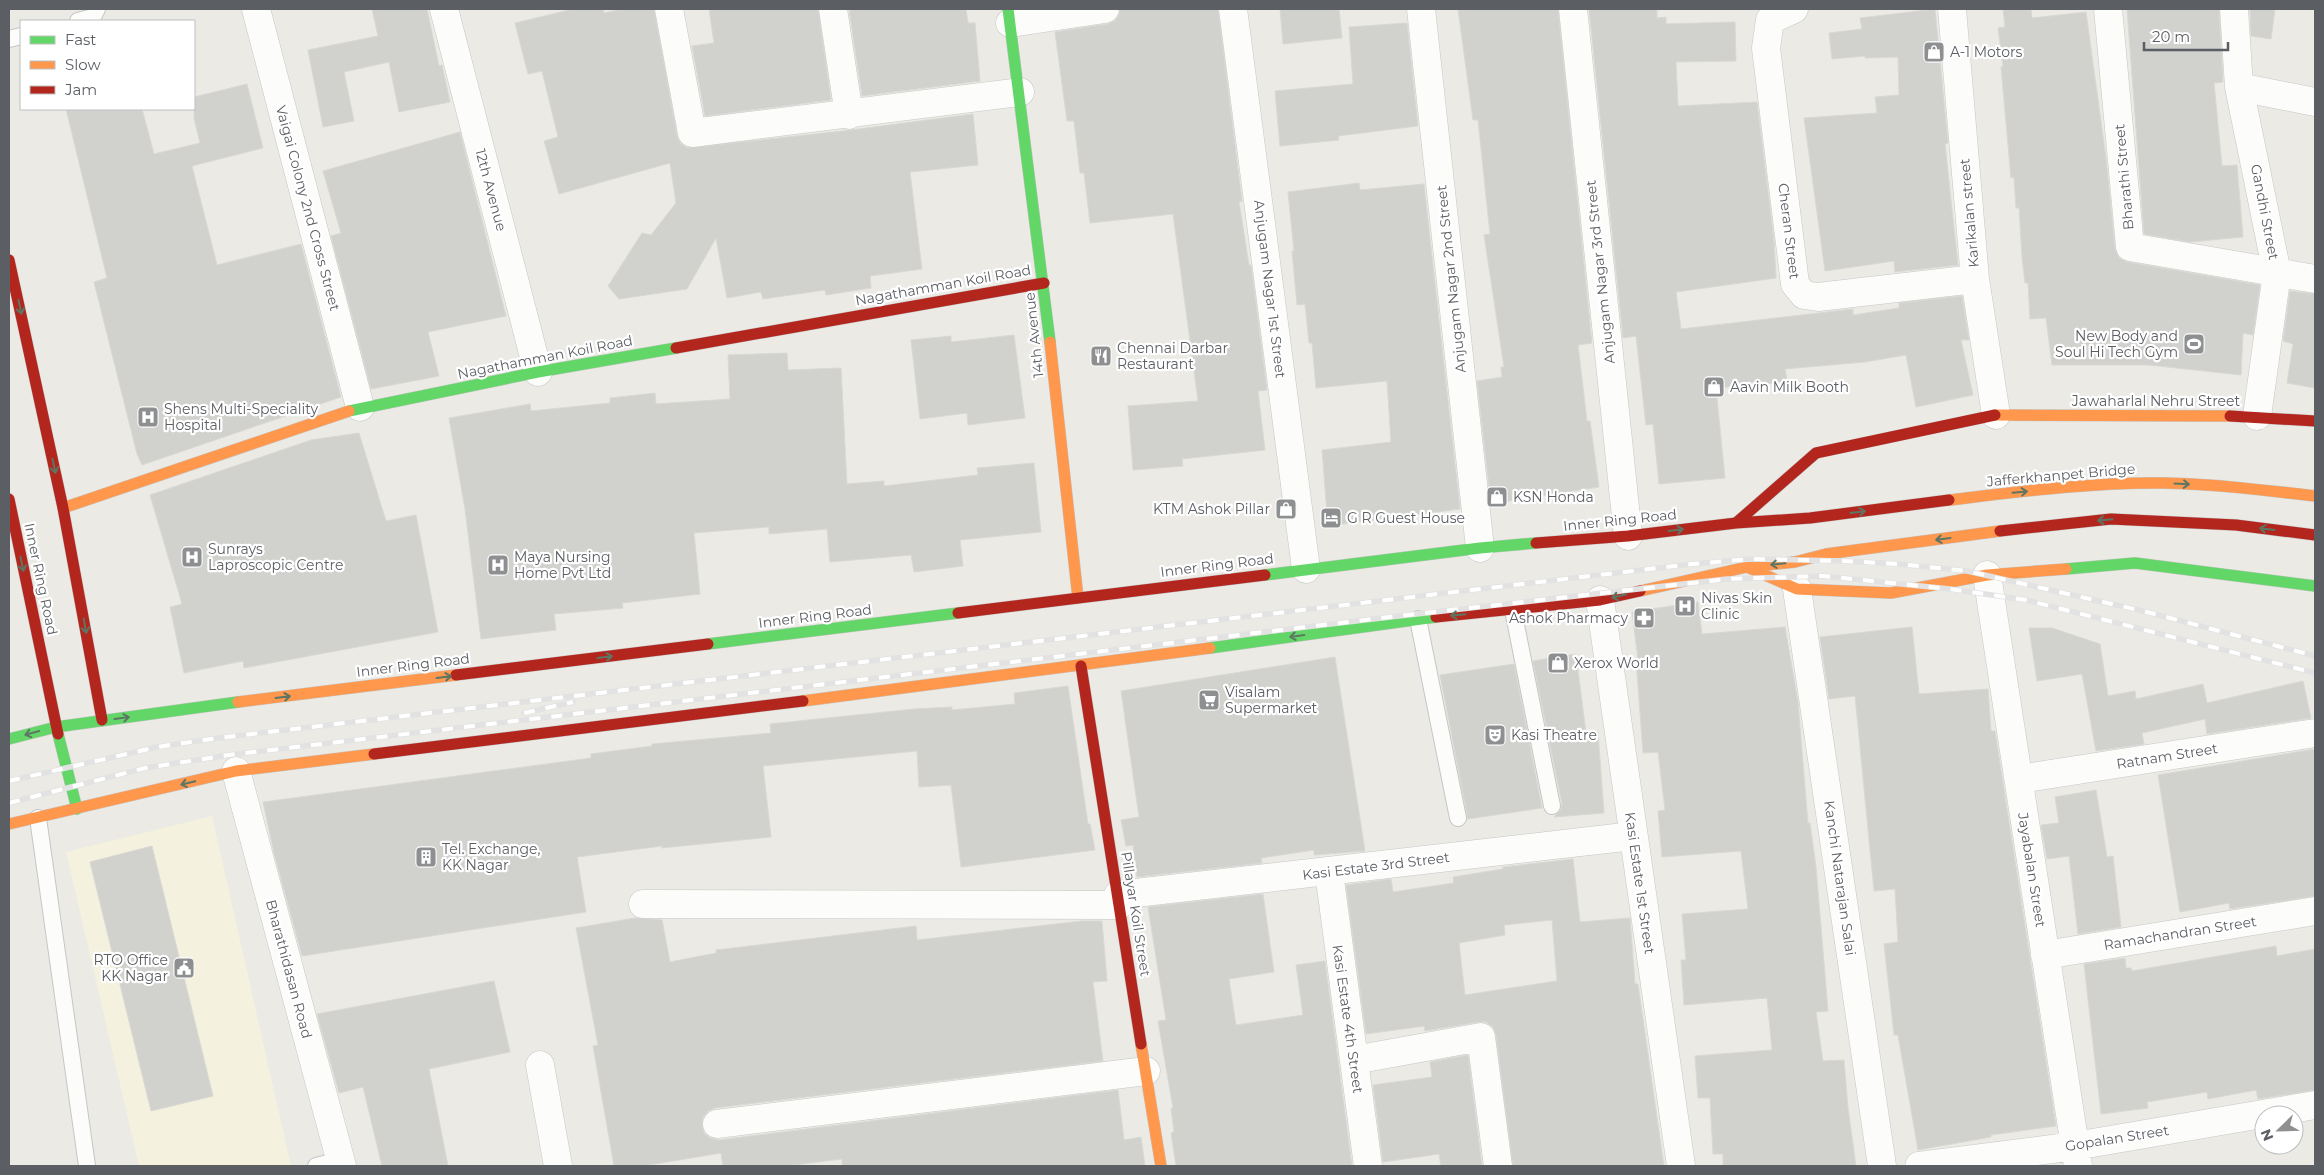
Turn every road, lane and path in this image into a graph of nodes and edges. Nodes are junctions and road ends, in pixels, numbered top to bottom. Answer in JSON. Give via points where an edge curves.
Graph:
{"nodes":[{"id":1,"x":98,"y":9,"type":"edge"},
{"id":2,"x":256,"y":9,"type":"edge"},
{"id":3,"x":444,"y":9,"type":"edge"},
{"id":4,"x":669,"y":9,"type":"edge"},
{"id":5,"x":833,"y":9,"type":"edge"},
{"id":6,"x":1105,"y":9,"type":"edge"},
{"id":7,"x":1233,"y":9,"type":"edge"},
{"id":8,"x":1421,"y":9,"type":"edge"},
{"id":9,"x":1573,"y":9,"type":"edge"},
{"id":10,"x":1794,"y":9,"type":"edge"},
{"id":11,"x":1952,"y":9,"type":"edge"},
{"id":12,"x":2108,"y":9,"type":"edge"},
{"id":13,"x":2234,"y":9,"type":"edge"},
{"id":14,"x":1009,"y":16,"type":"edge"},
{"id":15,"x":82,"y":20,"type":"edge"},
{"id":16,"x":2239,"y":86,"type":"junction"},
{"id":17,"x":1020,"y":92,"type":"junction"},
{"id":18,"x":2315,"y":102,"type":"edge"},
{"id":19,"x":849,"y":115,"type":"junction"},
{"id":20,"x":9,"y":260,"type":"edge"},
{"id":21,"x":2277,"y":273,"type":"junction"},
{"id":22,"x":1975,"y":279,"type":"junction"},
{"id":23,"x":2315,"y":279,"type":"edge"},
{"id":24,"x":12,"y":282,"type":"edge"},
{"id":25,"x":1044,"y":283,"type":"junction"},
{"id":26,"x":538,"y":372,"type":"junction"},
{"id":27,"x":360,"y":407,"type":"junction"},
{"id":28,"x":1996,"y":415,"type":"junction"},
{"id":29,"x":2257,"y":416,"type":"junction"},
{"id":30,"x":2315,"y":421,"type":"edge"},
{"id":31,"x":2315,"y":496,"type":"edge"},
{"id":32,"x":9,"y":499,"type":"edge"},
{"id":33,"x":63,"y":508,"type":"junction"},
{"id":34,"x":1810,"y":518,"type":"joint"},
{"id":35,"x":1736,"y":523,"type":"junction"},
{"id":36,"x":2315,"y":535,"type":"edge"},
{"id":37,"x":1628,"y":536,"type":"junction"},
{"id":38,"x":1480,"y":548,"type":"junction"},
{"id":39,"x":1747,"y":567,"type":"junction"},
{"id":40,"x":1306,"y":569,"type":"junction"},
{"id":41,"x":1987,"y":575,"type":"junction"},
{"id":42,"x":2315,"y":586,"type":"edge"},
{"id":43,"x":1797,"y":589,"type":"junction"},
{"id":44,"x":1078,"y":598,"type":"junction"},
{"id":45,"x":1600,"y":600,"type":"junction"},
{"id":46,"x":1514,"y":610,"type":"junction"},
{"id":47,"x":1418,"y":619,"type":"junction"},
{"id":48,"x":1081,"y":666,"type":"junction"},
{"id":49,"x":102,"y":720,"type":"junction"},
{"id":50,"x":56,"y":727,"type":"junction"},
{"id":51,"x":2315,"y":733,"type":"edge"},
{"id":52,"x":9,"y":740,"type":"edge"},
{"id":53,"x":236,"y":772,"type":"junction"},
{"id":54,"x":2018,"y":779,"type":"junction"},
{"id":55,"x":1552,"y":806,"type":"dead end"},
{"id":56,"x":77,"y":809,"type":"junction"},
{"id":57,"x":38,"y":818,"type":"junction"},
{"id":58,"x":1458,"y":818,"type":"dead end"},
{"id":59,"x":9,"y":824,"type":"edge"},
{"id":60,"x":1633,"y":836,"type":"junction"},
{"id":61,"x":1328,"y":872,"type":"junction"},
{"id":62,"x":1119,"y":900,"type":"junction"},
{"id":63,"x":643,"y":904,"type":"dead end"},
{"id":64,"x":2315,"y":911,"type":"edge"},
{"id":65,"x":2045,"y":955,"type":"junction"},
{"id":66,"x":1354,"y":1060,"type":"junction"},
{"id":67,"x":540,"y":1065,"type":"dead end"},
{"id":68,"x":1146,"y":1071,"type":"junction"},
{"id":69,"x":2315,"y":1106,"type":"edge"},
{"id":70,"x":717,"y":1124,"type":"dead end"},
{"id":71,"x":2076,"y":1156,"type":"edge"},
{"id":72,"x":332,"y":1164,"type":"edge"},
{"id":73,"x":87,"y":1166,"type":"edge"},
{"id":74,"x":558,"y":1166,"type":"edge"},
{"id":75,"x":1161,"y":1166,"type":"edge"},
{"id":76,"x":1368,"y":1166,"type":"edge"},
{"id":77,"x":1498,"y":1166,"type":"edge"},
{"id":78,"x":1682,"y":1166,"type":"edge"},
{"id":79,"x":1882,"y":1166,"type":"edge"},
{"id":80,"x":1919,"y":1166,"type":"edge"}],
"edges":[{"from":1,"to":15,"type":"lane","via":[[93,17]]},
{"from":2,"to":27,"type":"street","name":"Vaigai Colony 2nd Cross Street"},
{"from":3,"to":26,"type":"street","name":"12th Avenue"},
{"from":4,"to":19,"type":"street","via":[[692,133]]},
{"from":5,"to":19,"type":"street"},
{"from":6,"to":14,"type":"street"},
{"from":7,"to":40,"type":"street","name":"Anjugam Nagar 1st Street"},
{"from":8,"to":38,"type":"street","name":"Anjugam Nagar 2nd Street"},
{"from":9,"to":37,"type":"street","name":"Anjugam Nagar 3rd Street"},
{"from":10,"to":22,"type":"street","name":"Cheran Street","via":[[1770,20],[1766,48],[1795,284],[1804,295],[1818,297]]},
{"from":11,"to":22,"type":"street","name":"Karikalan street"},
{"from":12,"to":21,"type":"street","name":"Bharathi Street","via":[[2130,247]]},
{"from":13,"to":16,"type":"street","name":"Gandhi Street"},
{"from":14,"to":17,"type":"main road","name":"14th Avenue"},
{"from":16,"to":18,"type":"street"},
{"from":16,"to":21,"type":"street","name":"Gandhi Street"},
{"from":17,"to":19,"type":"street"},
{"from":17,"to":25,"type":"main road","name":"14th Avenue"},
{"from":20,"to":24,"type":"main road"},
{"from":21,"to":23,"type":"street","name":"Bharathi Street"},
{"from":21,"to":29,"type":"street","name":"Gandhi Street"},
{"from":22,"to":28,"type":"street","name":"Karikalan street"},
{"from":24,"to":33,"type":"main road","one_way":true},
{"from":25,"to":26,"type":"main road","name":"Nagathamman Koil Road"},
{"from":25,"to":44,"type":"main road","name":"14th Avenue"},
{"from":26,"to":27,"type":"main road","name":"Nagathamman Koil Road"},
{"from":27,"to":33,"type":"main road","name":"Nagathamman Koil Road"},
{"from":28,"to":29,"type":"main road","name":"Jawaharlal Nehru Street"},
{"from":28,"to":35,"type":"main road","name":"Jawaharlal Nehru Street","via":[[1816,453]]},
{"from":29,"to":30,"type":"main road","name":"Jawaharlal Nehru Street"},
{"from":34,"to":31,"type":"main road","name":"Jafferkhanpet Bridge","one_way":true,"via":[[2008,493],[2115,485],[2162,483]]},
{"from":32,"to":50,"type":"main road","name":"Inner Ring Road","one_way":true},
{"from":33,"to":49,"type":"main road","one_way":true},
{"from":34,"to":35,"type":"main road","name":"Inner Ring Road"},
{"from":37,"to":35,"type":"main road","name":"Inner Ring Road","one_way":true},
{"from":36,"to":39,"type":"main road","one_way":true,"via":[[2236,525],[2111,519],[2030,527]]},
{"from":37,"to":38,"type":"main road","name":"Inner Ring Road"},
{"from":38,"to":40,"type":"main road","name":"Inner Ring Road"},
{"from":39,"to":43,"type":"main road"},
{"from":39,"to":45,"type":"main road","one_way":true},
{"from":40,"to":44,"type":"main road","name":"Inner Ring Road"},
{"from":41,"to":42,"type":"main road","via":[[2135,563]]},
{"from":41,"to":43,"type":"main road","via":[[1891,593]]},
{"from":41,"to":54,"type":"street","name":"Jayabalan Street"},
{"from":43,"to":79,"type":"street","name":"Kanchi Natarajan Salai"},
{"from":49,"to":44,"type":"main road","name":"Inner Ring Road","one_way":true},
{"from":45,"to":46,"type":"main road"},
{"from":45,"to":60,"type":"street","name":"Kasi Estate 1st Street"},
{"from":46,"to":47,"type":"main road","one_way":true},
{"from":46,"to":55,"type":"lane"},
{"from":47,"to":48,"type":"main road","one_way":true},
{"from":47,"to":58,"type":"lane"},
{"from":48,"to":53,"type":"main road"},
{"from":48,"to":62,"type":"main road","name":"Pillayar Koil Street"},
{"from":49,"to":50,"type":"main road","name":"Inner Ring Road"},
{"from":50,"to":52,"type":"main road","one_way":true},
{"from":50,"to":56,"type":"main road"},
{"from":51,"to":54,"type":"street","name":"Ratnam Street"},
{"from":53,"to":56,"type":"main road","one_way":true},
{"from":53,"to":72,"type":"street","name":"Bharathidasan Road"},
{"from":54,"to":65,"type":"street","name":"Jayabalan Street"},
{"from":56,"to":57,"type":"main road"},
{"from":57,"to":59,"type":"main road"},
{"from":57,"to":73,"type":"lane"},
{"from":60,"to":61,"type":"street","name":"Kasi Estate 3rd Street"},
{"from":60,"to":78,"type":"street","name":"Kasi Estate 1st Street"},
{"from":61,"to":62,"type":"street","name":"Kasi Estate 3rd Street"},
{"from":61,"to":66,"type":"street","name":"Kasi Estate 4th Street"},
{"from":62,"to":63,"type":"street","name":"Kasi Estate 3rd Street"},
{"from":62,"to":68,"type":"main road","name":"Pillayar Koil Street"},
{"from":64,"to":65,"type":"street","name":"Ramachandran Street"},
{"from":65,"to":71,"type":"street","name":"Jayabalan Street"},
{"from":66,"to":76,"type":"street","name":"Kasi Estate 4th Street"},
{"from":66,"to":77,"type":"street","via":[[1481,1037]]},
{"from":67,"to":74,"type":"street"},
{"from":68,"to":70,"type":"street"},
{"from":68,"to":75,"type":"main road","name":"Pillayar Koil Street"},
{"from":69,"to":71,"type":"street","name":"Gopalan Street"},
{"from":71,"to":80,"type":"street","name":"Gopalan Street"}]}
